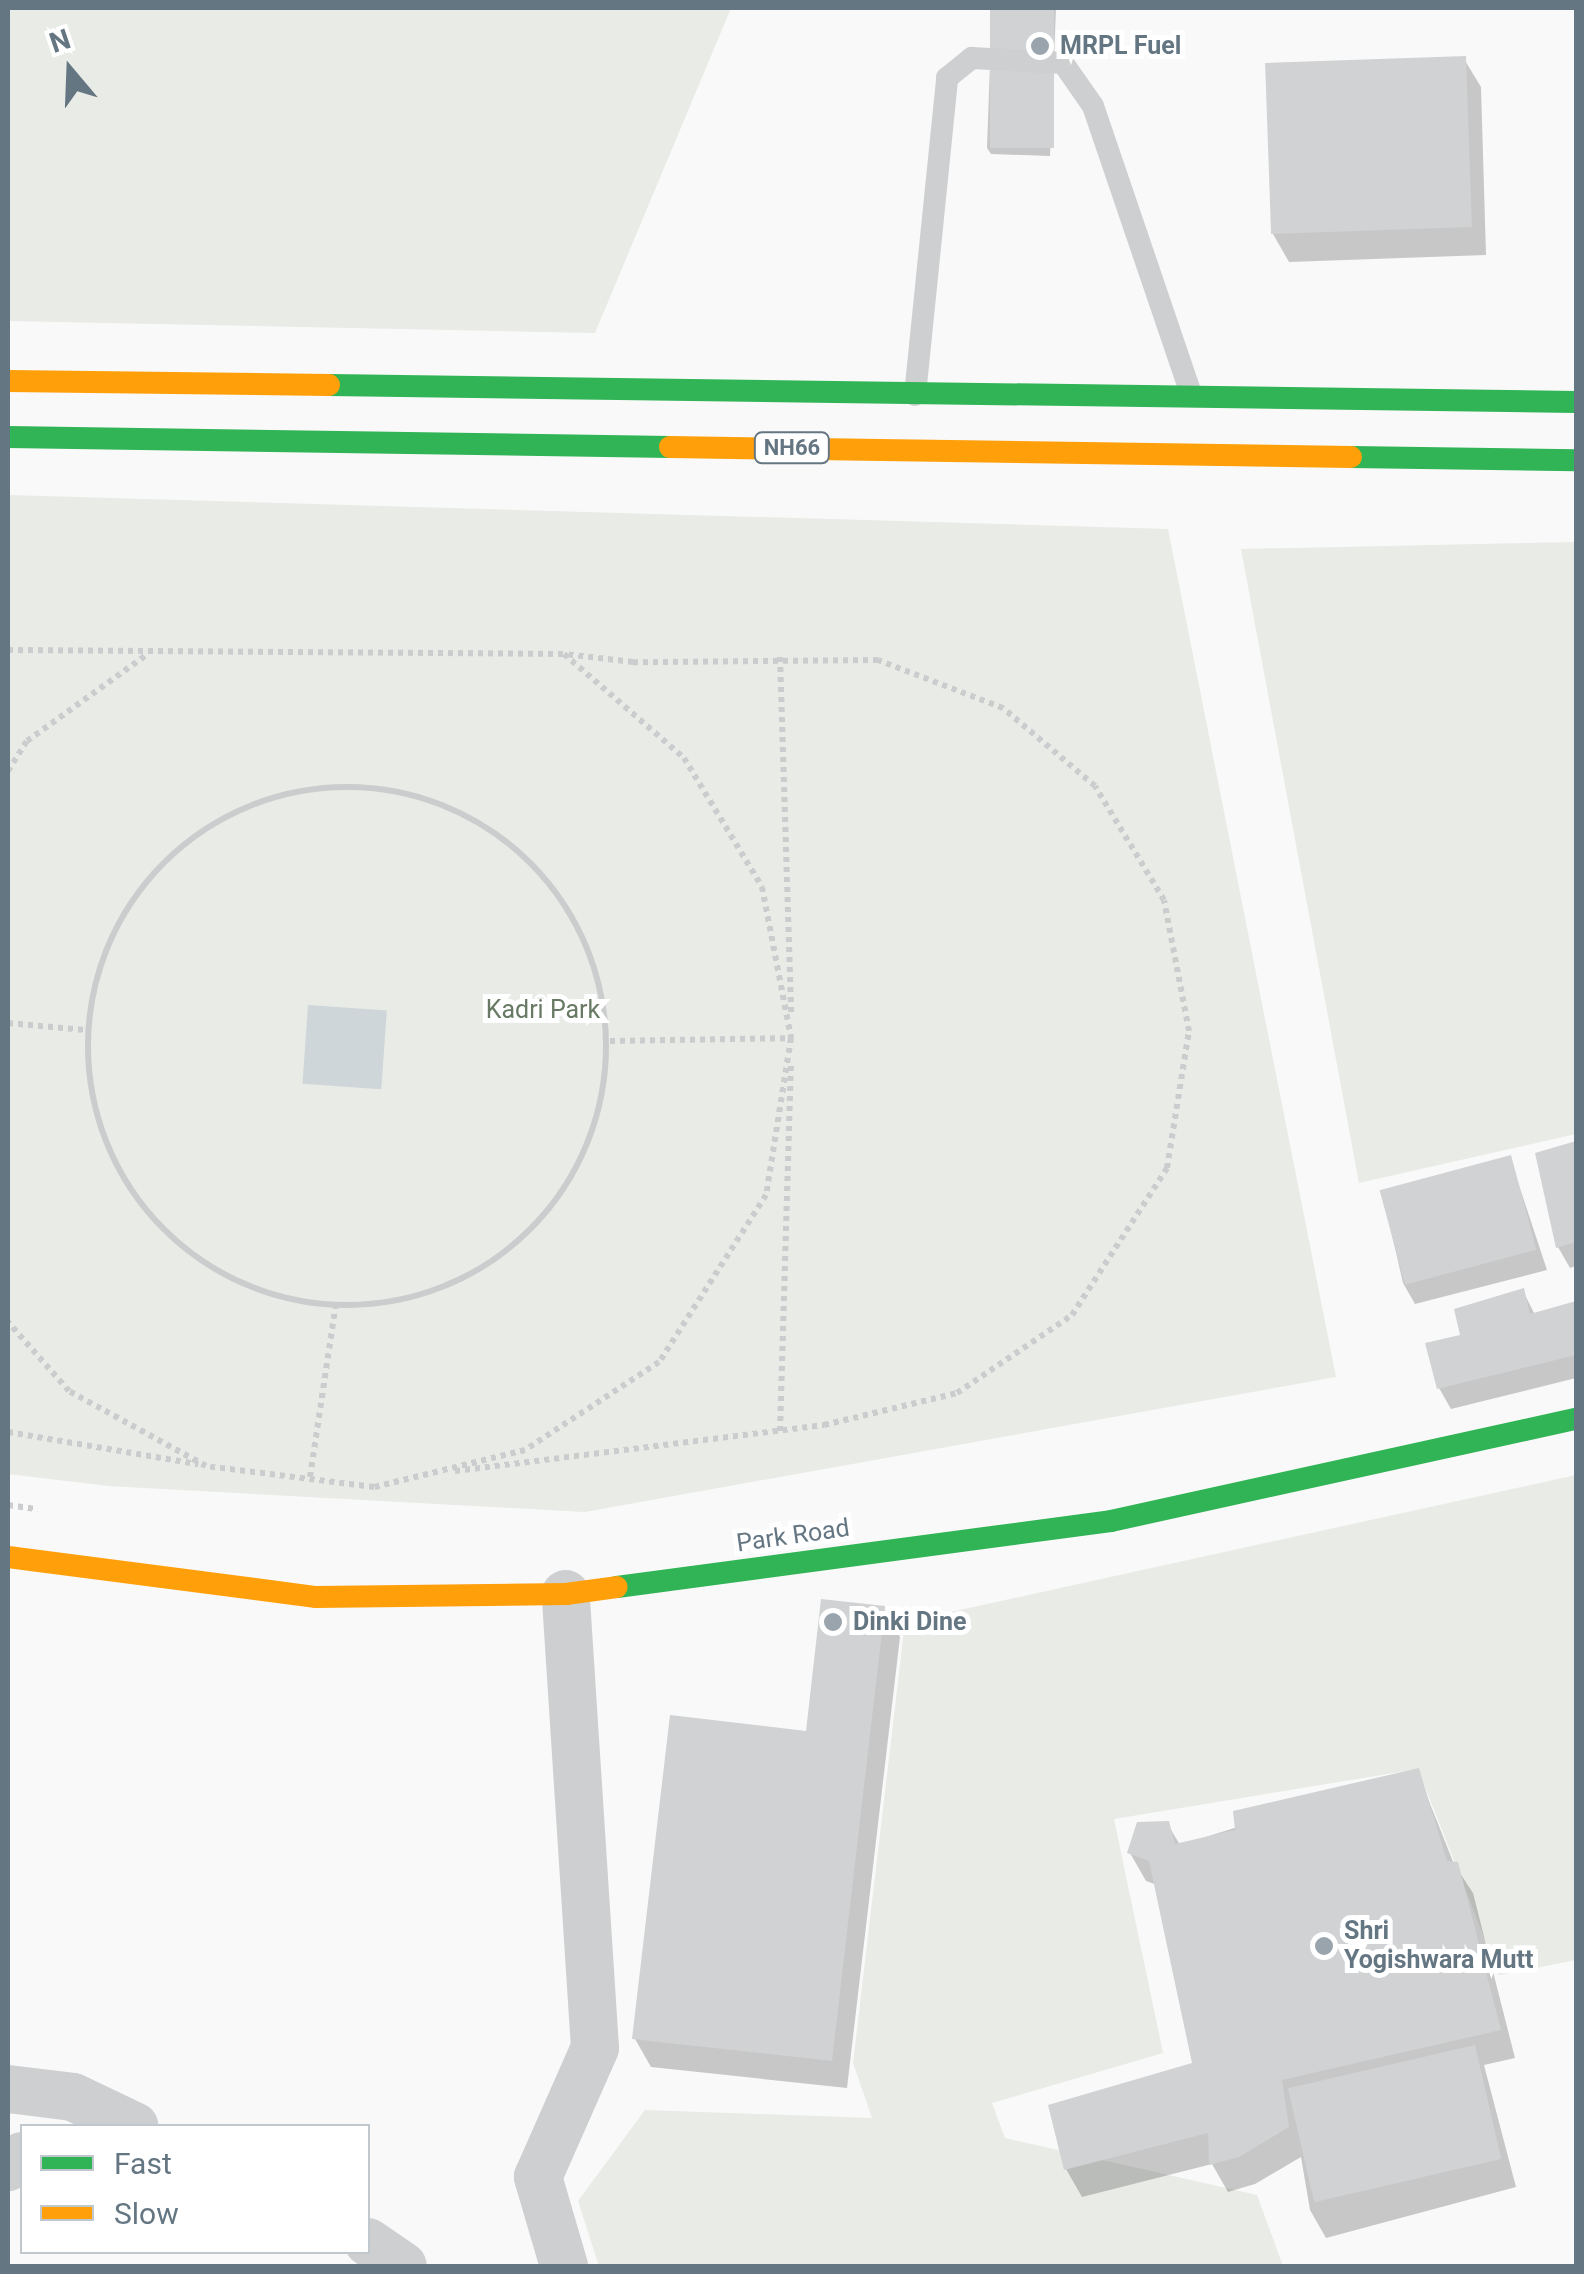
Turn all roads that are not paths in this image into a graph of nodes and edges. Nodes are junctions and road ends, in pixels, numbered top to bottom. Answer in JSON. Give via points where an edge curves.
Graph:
{"nodes":[{"id":1,"x":8,"y":381,"type":"edge"},
{"id":2,"x":915,"y":396,"type":"junction"},
{"id":3,"x":1192,"y":396,"type":"junction"},
{"id":4,"x":1576,"y":402,"type":"edge"},
{"id":5,"x":8,"y":437,"type":"edge"},
{"id":6,"x":1576,"y":460,"type":"edge"},
{"id":7,"x":1576,"y":1419,"type":"edge"},
{"id":8,"x":8,"y":1557,"type":"edge"},
{"id":9,"x":566,"y":1594,"type":"junction"},
{"id":10,"x":8,"y":2088,"type":"edge"},
{"id":11,"x":62,"y":2112,"type":"edge"},
{"id":12,"x":124,"y":2124,"type":"edge"},
{"id":13,"x":370,"y":2243,"type":"edge"},
{"id":14,"x":403,"y":2266,"type":"edge"},
{"id":15,"x":564,"y":2266,"type":"edge"}],
"edges":[{"from":1,"to":2,"type":"main road","number":"NH66"},
{"from":2,"to":3,"type":"main road","number":"NH66"},
{"from":2,"to":3,"type":"lane","via":[[947,78],[972,58],[1063,62],[1093,106]]},
{"from":3,"to":4,"type":"main road","number":"NH66"},
{"from":5,"to":6,"type":"main road","number":"NH66"},
{"from":7,"to":9,"type":"main road","name":"Park Road","via":[[1111,1521]]},
{"from":8,"to":9,"type":"main road","name":"Park Road","via":[[316,1598]]},
{"from":9,"to":15,"type":"street","via":[[595,2048],[538,2177]]},
{"from":10,"to":11,"type":"street"},
{"from":11,"to":12,"type":"street"},
{"from":13,"to":14,"type":"street"}]}
